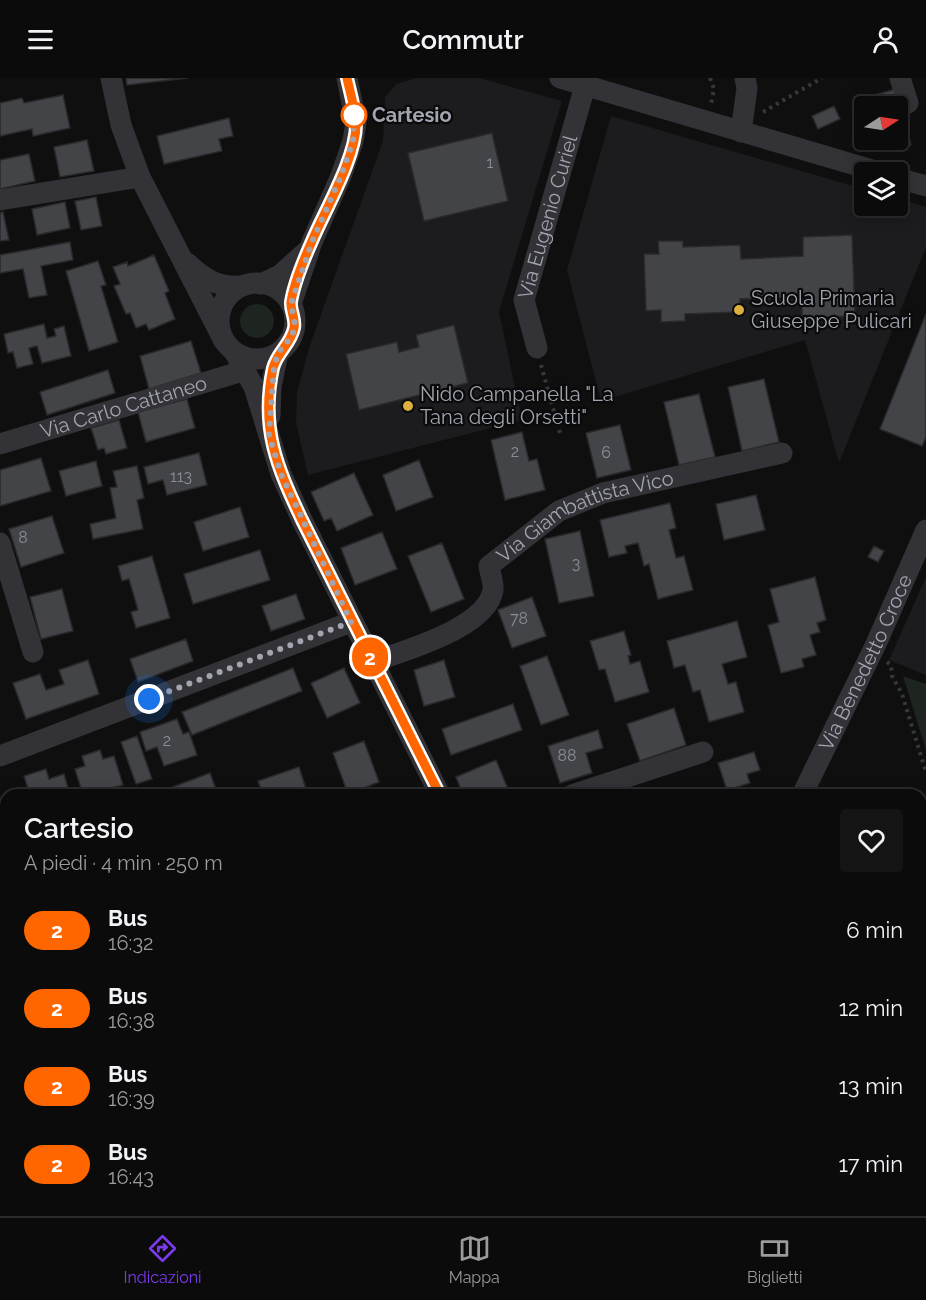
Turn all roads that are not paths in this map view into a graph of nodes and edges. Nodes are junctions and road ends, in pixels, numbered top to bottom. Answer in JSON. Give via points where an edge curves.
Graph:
{"nodes":[{"id":1,"x":111,"y":78,"type":"edge"},
{"id":2,"x":347,"y":78,"type":"edge"},
{"id":3,"x":560,"y":78,"type":"edge"},
{"id":4,"x":745,"y":78,"type":"edge"},
{"id":5,"x":900,"y":78,"type":"edge"},
{"id":6,"x":585,"y":86,"type":"junction"},
{"id":7,"x":906,"y":96,"type":"edge"},
{"id":8,"x":741,"y":132,"type":"junction"},
{"id":9,"x":854,"y":165,"type":"edge"},
{"id":10,"x":140,"y":177,"type":"junction"},
{"id":11,"x":908,"y":181,"type":"edge"},
{"id":12,"x":926,"y":186,"type":"edge"},
{"id":13,"x":0,"y":200,"type":"edge"},
{"id":14,"x":309,"y":249,"type":"junction"},
{"id":15,"x":180,"y":256,"type":"junction"},
{"id":16,"x":252,"y":285,"type":"junction"},
{"id":17,"x":291,"y":304,"type":"junction"},
{"id":18,"x":278,"y":353,"type":"junction"},
{"id":19,"x":235,"y":355,"type":"junction"},
{"id":20,"x":539,"y":356,"type":"road end"},
{"id":21,"x":269,"y":435,"type":"junction"},
{"id":22,"x":0,"y":444,"type":"edge"},
{"id":23,"x":782,"y":453,"type":"dead end"},
{"id":24,"x":926,"y":530,"type":"edge"},
{"id":25,"x":0,"y":543,"type":"edge"},
{"id":26,"x":351,"y":622,"type":"junction"},
{"id":27,"x":33,"y":652,"type":"dead end"},
{"id":28,"x":372,"y":662,"type":"junction"},
{"id":29,"x":703,"y":752,"type":"dead end"},
{"id":30,"x":0,"y":756,"type":"edge"},
{"id":31,"x":435,"y":789,"type":"edge"},
{"id":32,"x":590,"y":789,"type":"edge"},
{"id":33,"x":805,"y":789,"type":"edge"}],
"edges":[{"from":1,"to":10,"type":"street","via":[[121,125]]},
{"from":2,"to":14,"type":"street","via":[[356,123],[353,141]]},
{"from":3,"to":6,"type":"street"},
{"from":4,"to":8,"type":"street"},
{"from":5,"to":7,"type":"street"},
{"from":6,"to":8,"type":"street"},
{"from":6,"to":20,"type":"street","name":"Via Eugenio Curiel","via":[[524,300]]},
{"from":8,"to":9,"type":"street"},
{"from":10,"to":13,"type":"street"},
{"from":10,"to":15,"type":"street"},
{"from":11,"to":12,"type":"street"},
{"from":14,"to":16,"type":"street","via":[[280,275]]},
{"from":14,"to":17,"type":"street"},
{"from":15,"to":16,"type":"street","via":[[218,285]]},
{"from":15,"to":19,"type":"street"},
{"from":16,"to":17,"type":"street","via":[[273,287]]},
{"from":16,"to":19,"type":"street","via":[[231,293],[219,316],[219,329]]},
{"from":17,"to":18,"type":"street","via":[[295,325],[292,336]]},
{"from":18,"to":19,"type":"street","via":[[257,359]]},
{"from":18,"to":21,"type":"street","via":[[271,387]]},
{"from":19,"to":21,"type":"street","via":[[257,394]]},
{"from":19,"to":22,"type":"street","name":"Via Carlo Cattaneo"},
{"from":21,"to":26,"type":"street","via":[[281,474]]},
{"from":23,"to":28,"type":"street","name":"Via Giambattista Vico","via":[[603,493],[559,511],[489,566],[493,590],[482,611],[466,625]]},
{"from":24,"to":33,"type":"street","name":"Via Benedetto Croce"},
{"from":25,"to":27,"type":"street"},
{"from":26,"to":28,"type":"street"},
{"from":26,"to":30,"type":"street"},
{"from":28,"to":31,"type":"street"},
{"from":29,"to":32,"type":"street"}]}
